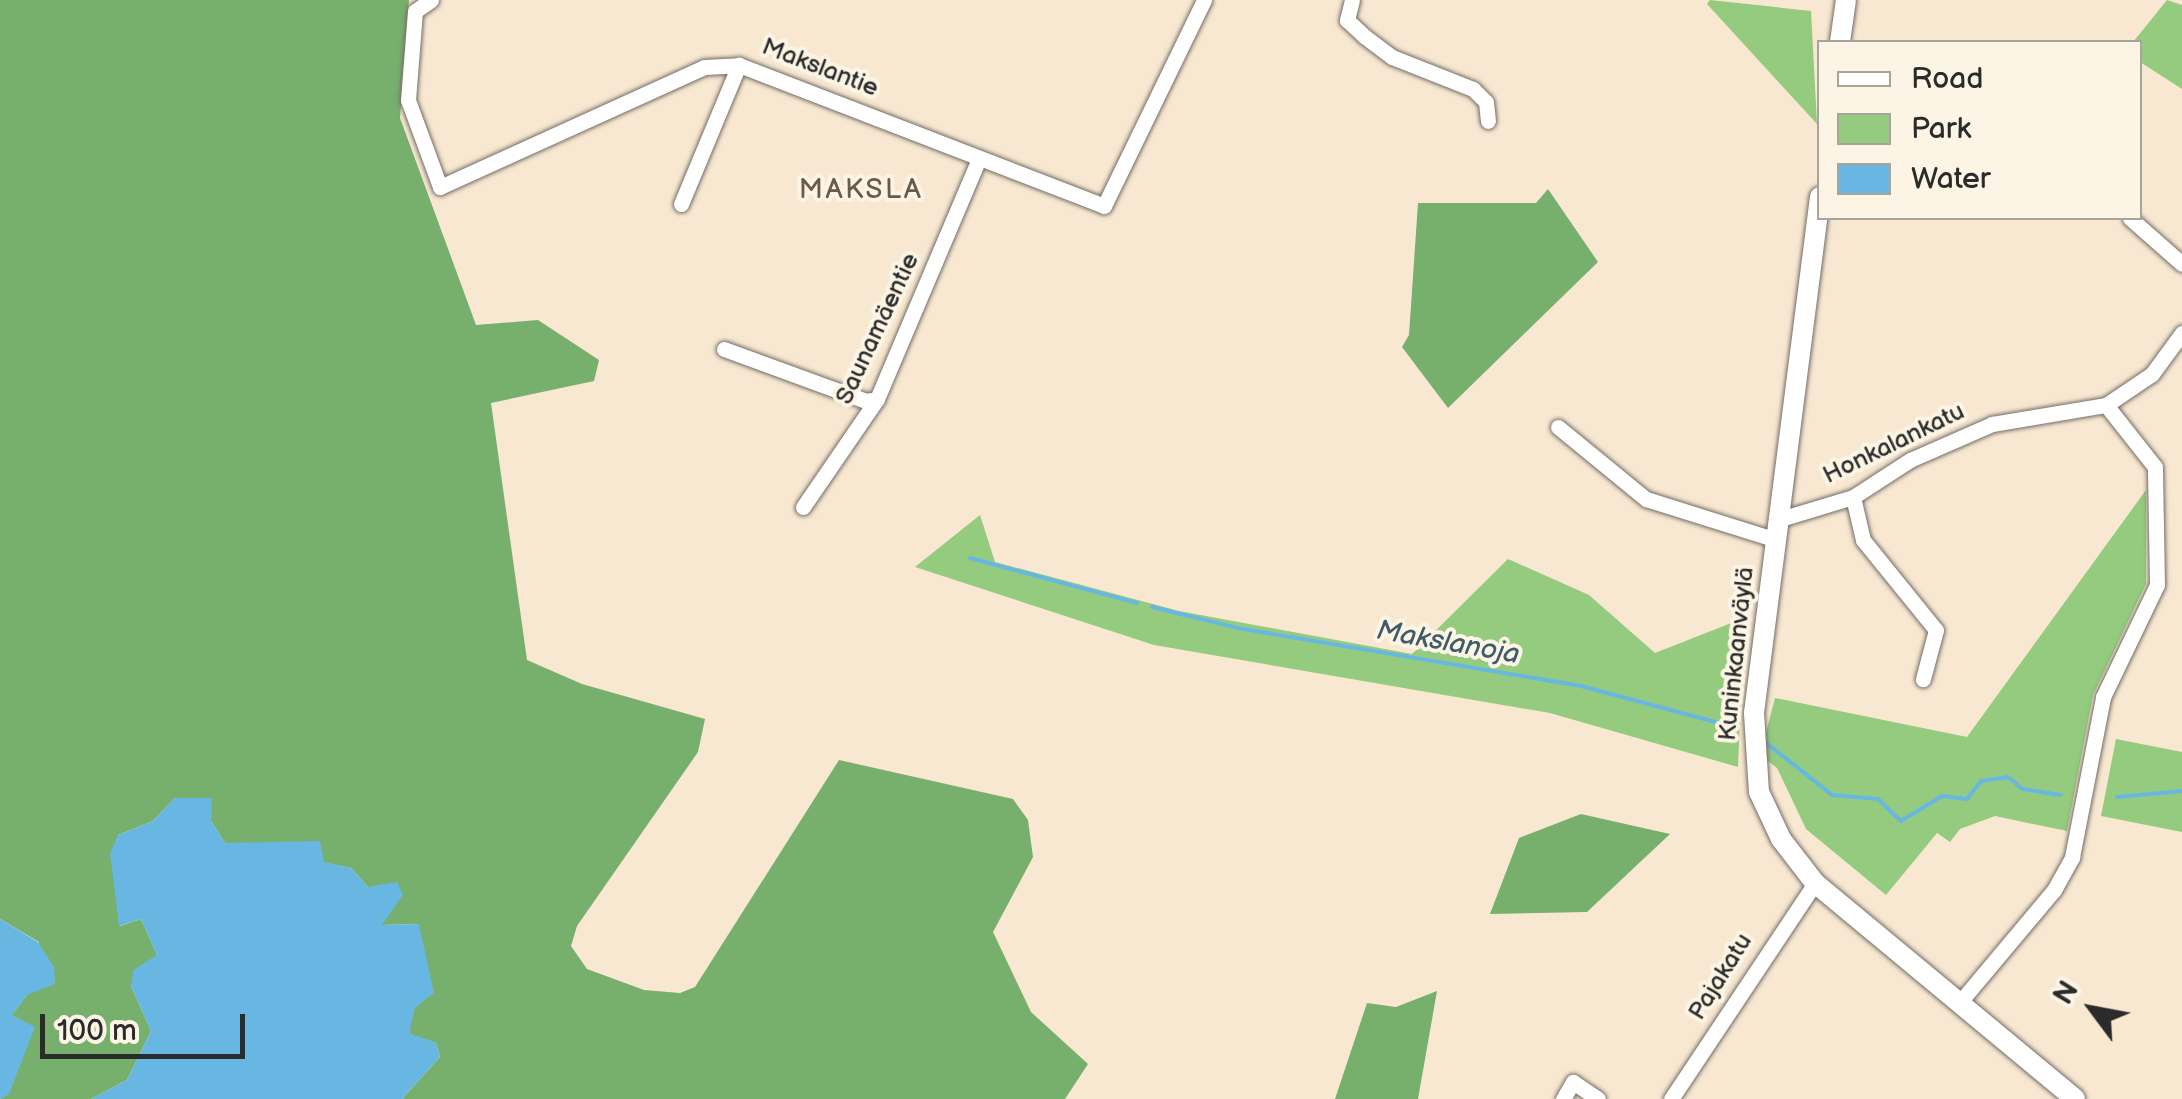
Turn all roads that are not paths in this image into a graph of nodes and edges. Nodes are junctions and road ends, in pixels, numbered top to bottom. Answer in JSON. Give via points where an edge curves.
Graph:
{"nodes":[{"id":1,"x":431,"y":0,"type":"edge"},
{"id":2,"x":1204,"y":0,"type":"edge"},
{"id":3,"x":1352,"y":0,"type":"edge"},
{"id":4,"x":1846,"y":0,"type":"edge"},
{"id":5,"x":1840,"y":40,"type":"edge"},
{"id":6,"x":739,"y":65,"type":"junction"},
{"id":7,"x":1488,"y":121,"type":"dead end"},
{"id":8,"x":978,"y":162,"type":"junction"},
{"id":9,"x":680,"y":204,"type":"dead end"},
{"id":10,"x":1817,"y":220,"type":"edge"},
{"id":11,"x":2132,"y":220,"type":"edge"},
{"id":12,"x":2182,"y":264,"type":"edge"},
{"id":13,"x":2182,"y":333,"type":"edge"},
{"id":14,"x":724,"y":349,"type":"dead end"},
{"id":15,"x":877,"y":400,"type":"junction"},
{"id":16,"x":2106,"y":405,"type":"junction"},
{"id":17,"x":1558,"y":427,"type":"dead end"},
{"id":18,"x":1852,"y":497,"type":"junction"},
{"id":19,"x":803,"y":506,"type":"dead end"},
{"id":20,"x":1776,"y":530,"type":"junction"},
{"id":21,"x":1922,"y":679,"type":"dead end"},
{"id":22,"x":1815,"y":883,"type":"junction"},
{"id":23,"x":1960,"y":1002,"type":"junction"},
{"id":24,"x":1562,"y":1099,"type":"edge"},
{"id":25,"x":1598,"y":1099,"type":"edge"},
{"id":26,"x":1671,"y":1099,"type":"edge"},
{"id":27,"x":2075,"y":1099,"type":"edge"}],
"edges":[{"from":1,"to":6,"type":"street","name":"Makslantie","via":[[415,12],[408,100],[440,187],[704,67]]},
{"from":2,"to":8,"type":"street","name":"Makslantie","via":[[1104,206]]},
{"from":3,"to":7,"type":"street","via":[[1346,20],[1392,57],[1473,89],[1486,102]]},
{"from":4,"to":5,"type":"street"},
{"from":6,"to":8,"type":"street","name":"Makslantie"},
{"from":6,"to":9,"type":"street"},
{"from":8,"to":15,"type":"street","name":"Saunamäentie"},
{"from":10,"to":20,"type":"street","name":"Kuninkaanväylä"},
{"from":11,"to":12,"type":"street"},
{"from":13,"to":16,"type":"street","name":"Honkalankatu","via":[[2152,374]]},
{"from":14,"to":15,"type":"street"},
{"from":15,"to":19,"type":"street","name":"Saunamäentie"},
{"from":16,"to":18,"type":"street","name":"Honkalankatu","via":[[1992,424],[1910,460]]},
{"from":16,"to":23,"type":"street","via":[[2155,467],[2156,586],[2104,697],[2072,857],[2054,890]]},
{"from":17,"to":20,"type":"street","via":[[1646,499]]},
{"from":18,"to":20,"type":"street","name":"Honkalankatu"},
{"from":18,"to":21,"type":"street","via":[[1863,540],[1936,630]]},
{"from":20,"to":22,"type":"street","name":"Kuninkaanväylä","via":[[1752,756],[1765,809]]},
{"from":22,"to":23,"type":"street","name":"Kuninkaanväylä"},
{"from":22,"to":26,"type":"street","name":"Pajakatu"},
{"from":23,"to":27,"type":"street","name":"Kuninkaanväylä"},
{"from":24,"to":25,"type":"street","via":[[1573,1082]]}]}
